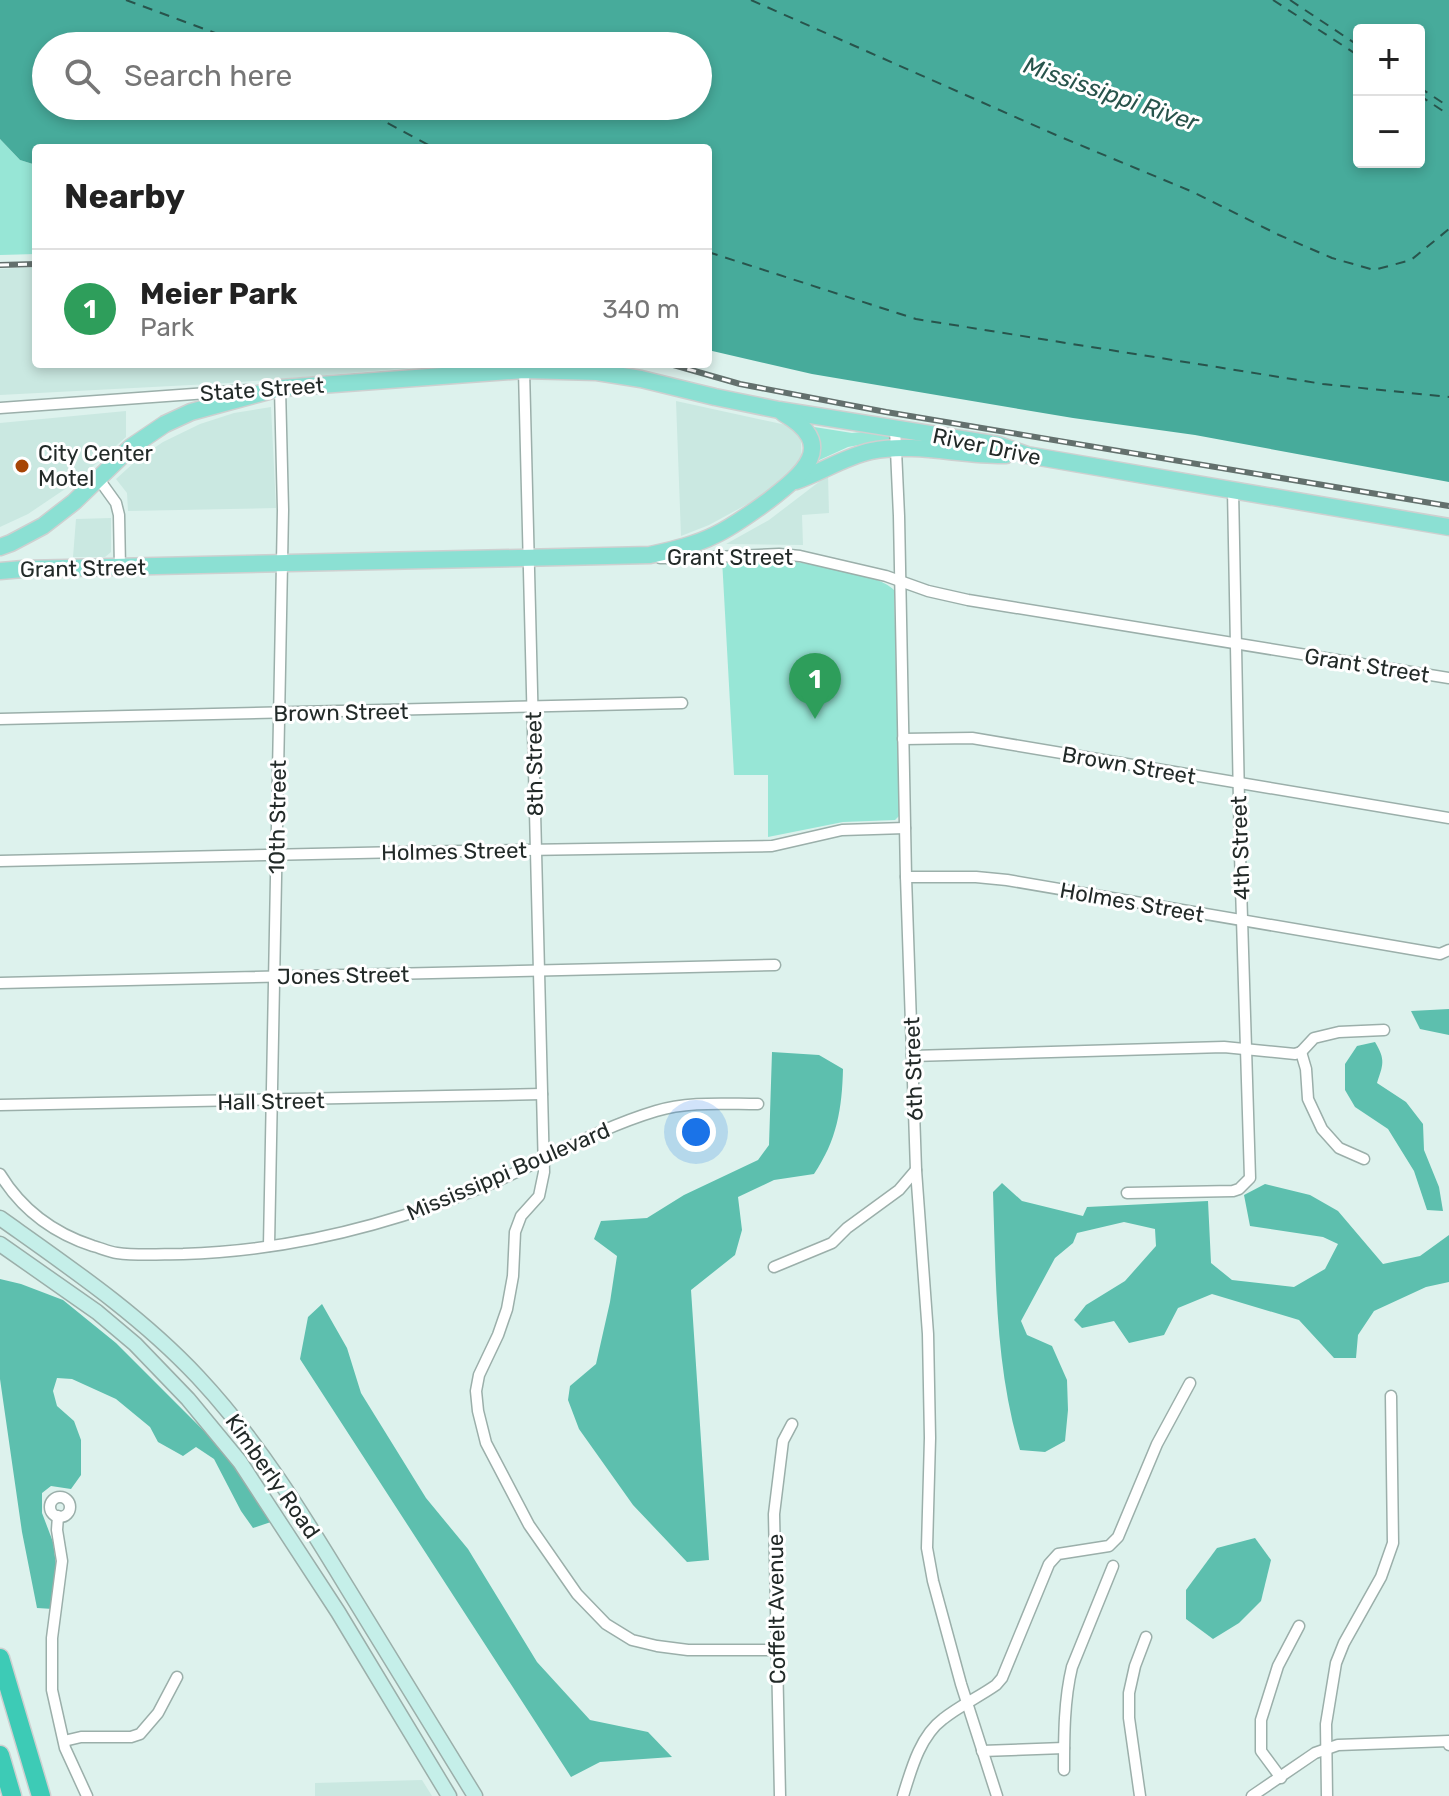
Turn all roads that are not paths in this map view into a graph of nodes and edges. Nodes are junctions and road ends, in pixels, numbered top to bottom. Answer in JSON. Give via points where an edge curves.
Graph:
{"nodes":[{"id":1,"x":524,"y":370,"type":"junction"},
{"id":2,"x":280,"y":388,"type":"junction"},
{"id":3,"x":0,"y":408,"type":"edge"},
{"id":4,"x":779,"y":410,"type":"junction"},
{"id":5,"x":895,"y":428,"type":"junction"},
{"id":6,"x":895,"y":448,"type":"junction"},
{"id":7,"x":1027,"y":455,"type":"junction"},
{"id":8,"x":98,"y":478,"type":"junction"},
{"id":9,"x":791,"y":483,"type":"junction"},
{"id":10,"x":1233,"y":490,"type":"junction"},
{"id":11,"x":1449,"y":527,"type":"edge"},
{"id":12,"x":0,"y":547,"type":"edge"},
{"id":13,"x":614,"y":556,"type":"junction"},
{"id":14,"x":529,"y":558,"type":"junction"},
{"id":15,"x":281,"y":563,"type":"junction"},
{"id":16,"x":120,"y":568,"type":"junction"},
{"id":17,"x":0,"y":571,"type":"edge"},
{"id":18,"x":900,"y":582,"type":"junction"},
{"id":19,"x":1235,"y":644,"type":"junction"},
{"id":20,"x":1449,"y":678,"type":"edge"},
{"id":21,"x":682,"y":703,"type":"dead end"},
{"id":22,"x":532,"y":707,"type":"junction"},
{"id":23,"x":278,"y":713,"type":"junction"},
{"id":24,"x":0,"y":719,"type":"edge"},
{"id":25,"x":903,"y":739,"type":"junction"},
{"id":26,"x":1238,"y":784,"type":"junction"},
{"id":27,"x":1449,"y":818,"type":"edge"},
{"id":28,"x":905,"y":828,"type":"junction"},
{"id":29,"x":536,"y":850,"type":"junction"},
{"id":30,"x":276,"y":855,"type":"junction"},
{"id":31,"x":0,"y":861,"type":"edge"},
{"id":32,"x":906,"y":877,"type":"junction"},
{"id":33,"x":1242,"y":921,"type":"junction"},
{"id":34,"x":1449,"y":950,"type":"edge"},
{"id":35,"x":775,"y":965,"type":"dead end"},
{"id":36,"x":539,"y":971,"type":"junction"},
{"id":37,"x":274,"y":977,"type":"junction"},
{"id":38,"x":0,"y":983,"type":"edge"},
{"id":39,"x":1384,"y":1030,"type":"dead end"},
{"id":40,"x":1246,"y":1049,"type":"junction"},
{"id":41,"x":1301,"y":1052,"type":"junction"},
{"id":42,"x":912,"y":1056,"type":"junction"},
{"id":43,"x":542,"y":1094,"type":"junction"},
{"id":44,"x":271,"y":1101,"type":"junction"},
{"id":45,"x":758,"y":1104,"type":"dead end"},
{"id":46,"x":0,"y":1105,"type":"edge"},
{"id":47,"x":543,"y":1158,"type":"junction"},
{"id":48,"x":1364,"y":1159,"type":"dead end"},
{"id":49,"x":916,"y":1170,"type":"junction"},
{"id":50,"x":0,"y":1174,"type":"edge"},
{"id":51,"x":1127,"y":1193,"type":"dead end"},
{"id":52,"x":0,"y":1218,"type":"edge"},
{"id":53,"x":0,"y":1244,"type":"edge"},
{"id":54,"x":269,"y":1246,"type":"junction"},
{"id":55,"x":774,"y":1267,"type":"dead end"},
{"id":56,"x":1190,"y":1383,"type":"dead end"},
{"id":57,"x":1391,"y":1396,"type":"dead end"},
{"id":58,"x":792,"y":1424,"type":"dead end"},
{"id":59,"x":58,"y":1516,"type":"dead end"},
{"id":60,"x":1113,"y":1566,"type":"dead end"},
{"id":61,"x":1299,"y":1626,"type":"dead end"},
{"id":62,"x":1146,"y":1637,"type":"dead end"},
{"id":63,"x":776,"y":1650,"type":"junction"},
{"id":64,"x":0,"y":1658,"type":"edge"},
{"id":65,"x":177,"y":1677,"type":"dead end"},
{"id":66,"x":967,"y":1704,"type":"junction"},
{"id":67,"x":64,"y":1741,"type":"junction"},
{"id":68,"x":1449,"y":1743,"type":"edge"},
{"id":69,"x":1064,"y":1748,"type":"junction"},
{"id":70,"x":1326,"y":1749,"type":"junction"},
{"id":71,"x":982,"y":1751,"type":"junction"},
{"id":72,"x":0,"y":1755,"type":"edge"},
{"id":73,"x":1064,"y":1770,"type":"dead end"},
{"id":74,"x":1281,"y":1778,"type":"junction"},
{"id":75,"x":12,"y":1796,"type":"edge"},
{"id":76,"x":41,"y":1796,"type":"edge"},
{"id":77,"x":87,"y":1796,"type":"edge"},
{"id":78,"x":449,"y":1796,"type":"edge"},
{"id":79,"x":475,"y":1796,"type":"edge"},
{"id":80,"x":780,"y":1796,"type":"edge"},
{"id":81,"x":903,"y":1796,"type":"edge"},
{"id":82,"x":997,"y":1796,"type":"edge"},
{"id":83,"x":1140,"y":1796,"type":"edge"},
{"id":84,"x":1252,"y":1796,"type":"edge"},
{"id":85,"x":1327,"y":1796,"type":"edge"}],
"edges":[{"from":1,"to":2,"type":"main road","name":"State Street"},
{"from":1,"to":4,"type":"main road","name":"River Drive","via":[[597,372]]},
{"from":1,"to":14,"type":"street","name":"8th Street"},
{"from":2,"to":3,"type":"street","name":"State Street"},
{"from":2,"to":8,"type":"main road","via":[[165,424]]},
{"from":2,"to":15,"type":"street","name":"10th Street"},
{"from":4,"to":5,"type":"main road","name":"River Drive"},
{"from":4,"to":9,"type":"main road","via":[[798,421],[812,445],[806,468]]},
{"from":5,"to":6,"type":"street","name":"6th Street"},
{"from":5,"to":7,"type":"main road","name":"River Drive","via":[[999,445]]},
{"from":6,"to":7,"type":"main road"},
{"from":6,"to":9,"type":"main road","via":[[842,460]]},
{"from":6,"to":18,"type":"street","name":"6th Street"},
{"from":7,"to":10,"type":"main road","name":"River Drive"},
{"from":8,"to":12,"type":"main road","via":[[43,526]]},
{"from":8,"to":16,"type":"street","via":[[119,515]]},
{"from":9,"to":13,"type":"main road","via":[[714,536],[650,555]]},
{"from":10,"to":11,"type":"main road","name":"River Drive"},
{"from":10,"to":19,"type":"street","name":"4th Street"},
{"from":13,"to":14,"type":"main road","name":"Grant Street"},
{"from":13,"to":18,"type":"street","name":"Grant Street","via":[[779,554]]},
{"from":14,"to":15,"type":"main road","name":"Grant Street"},
{"from":14,"to":22,"type":"street","name":"8th Street"},
{"from":15,"to":16,"type":"main road","name":"Grant Street"},
{"from":15,"to":23,"type":"street","name":"10th Street"},
{"from":16,"to":17,"type":"main road","name":"Grant Street"},
{"from":18,"to":19,"type":"street","name":"Grant Street","via":[[968,600]]},
{"from":18,"to":25,"type":"street","name":"6th Street"},
{"from":19,"to":20,"type":"street","name":"Grant Street"},
{"from":19,"to":26,"type":"street","name":"4th Street"},
{"from":21,"to":22,"type":"street","name":"Brown Street"},
{"from":22,"to":23,"type":"street","name":"Brown Street"},
{"from":22,"to":29,"type":"street","name":"8th Street"},
{"from":23,"to":24,"type":"street","name":"Brown Street"},
{"from":23,"to":30,"type":"street","name":"10th Street"},
{"from":25,"to":26,"type":"street","name":"Brown Street","via":[[972,738]]},
{"from":25,"to":28,"type":"street","name":"6th Street"},
{"from":26,"to":27,"type":"street","name":"Brown Street"},
{"from":26,"to":33,"type":"street","name":"4th Street"},
{"from":28,"to":29,"type":"street","name":"Holmes Street","via":[[842,830],[772,846]]},
{"from":28,"to":32,"type":"street","name":"6th Street"},
{"from":29,"to":30,"type":"street","name":"Holmes Street"},
{"from":29,"to":36,"type":"street","name":"8th Street"},
{"from":30,"to":31,"type":"street","name":"Holmes Street"},
{"from":30,"to":37,"type":"street","name":"10th Street"},
{"from":32,"to":33,"type":"street","name":"Holmes Street","via":[[1007,880]]},
{"from":32,"to":42,"type":"street","name":"6th Street"},
{"from":33,"to":34,"type":"street","name":"Holmes Street","via":[[1440,954]]},
{"from":33,"to":40,"type":"street","name":"4th Street"},
{"from":35,"to":36,"type":"street","name":"Jones Street"},
{"from":36,"to":37,"type":"street","name":"Jones Street"},
{"from":36,"to":43,"type":"street","name":"8th Street"},
{"from":37,"to":38,"type":"street","name":"Jones Street"},
{"from":37,"to":44,"type":"street","name":"10th Street"},
{"from":39,"to":41,"type":"street","via":[[1314,1038]]},
{"from":40,"to":41,"type":"street"},
{"from":40,"to":42,"type":"street"},
{"from":40,"to":51,"type":"street","name":"4th Street","via":[[1250,1178],[1228,1191]]},
{"from":41,"to":48,"type":"street","via":[[1308,1099],[1322,1129],[1339,1148]]},
{"from":42,"to":49,"type":"street","name":"6th Street"},
{"from":43,"to":44,"type":"street","name":"Hall Street"},
{"from":43,"to":47,"type":"street","name":"8th Street"},
{"from":44,"to":46,"type":"street","name":"Hall Street"},
{"from":44,"to":54,"type":"street","name":"10th Street"},
{"from":45,"to":47,"type":"street","name":"Mississippi Boulevard","via":[[659,1110]]},
{"from":47,"to":54,"type":"street","name":"Mississippi Boulevard","via":[[394,1219]]},
{"from":47,"to":63,"type":"street","name":"8th Street","via":[[539,1196],[515,1232],[507,1309],[479,1375],[478,1411],[486,1443],[529,1525],[577,1594],[606,1624],[632,1640],[657,1646]]},
{"from":49,"to":55,"type":"street","via":[[832,1243]]},
{"from":49,"to":66,"type":"street","name":"6th Street","via":[[928,1334],[927,1548]]},
{"from":50,"to":54,"type":"street","name":"Mississippi Boulevard","via":[[30,1212],[57,1231],[115,1253],[212,1253]]},
{"from":52,"to":79,"type":"main road","name":"Kimberly Road","via":[[142,1323],[229,1411],[282,1483]]},
{"from":53,"to":78,"type":"main road","name":"Kimberly Road","via":[[135,1344],[240,1462]]},
{"from":56,"to":66,"type":"street","via":[[1157,1444],[1118,1537],[1109,1546],[1058,1554],[1049,1564],[1002,1678]]},
{"from":57,"to":70,"type":"street","via":[[1392,1546],[1336,1663]]},
{"from":58,"to":63,"type":"street","name":"Coffelt Avenue","via":[[783,1441],[774,1514]]},
{"from":59,"to":67,"type":"street","via":[[62,1561],[51,1668]]},
{"from":60,"to":69,"type":"street","via":[[1072,1667]]},
{"from":61,"to":74,"type":"street","via":[[1278,1666],[1261,1720],[1261,1751]]},
{"from":62,"to":83,"type":"street","via":[[1129,1693]]},
{"from":63,"to":80,"type":"street","name":"Coffelt Avenue"},
{"from":64,"to":76,"type":"highway"},
{"from":65,"to":67,"type":"street","via":[[140,1734]]},
{"from":66,"to":71,"type":"street","name":"6th Street"},
{"from":66,"to":81,"type":"street","via":[[931,1730]]},
{"from":67,"to":77,"type":"street"},
{"from":68,"to":70,"type":"street"},
{"from":69,"to":71,"type":"street"},
{"from":69,"to":73,"type":"street"},
{"from":70,"to":74,"type":"street"},
{"from":70,"to":85,"type":"street"},
{"from":71,"to":82,"type":"street","name":"6th Street"},
{"from":72,"to":75,"type":"highway"},
{"from":74,"to":84,"type":"street"}]}
